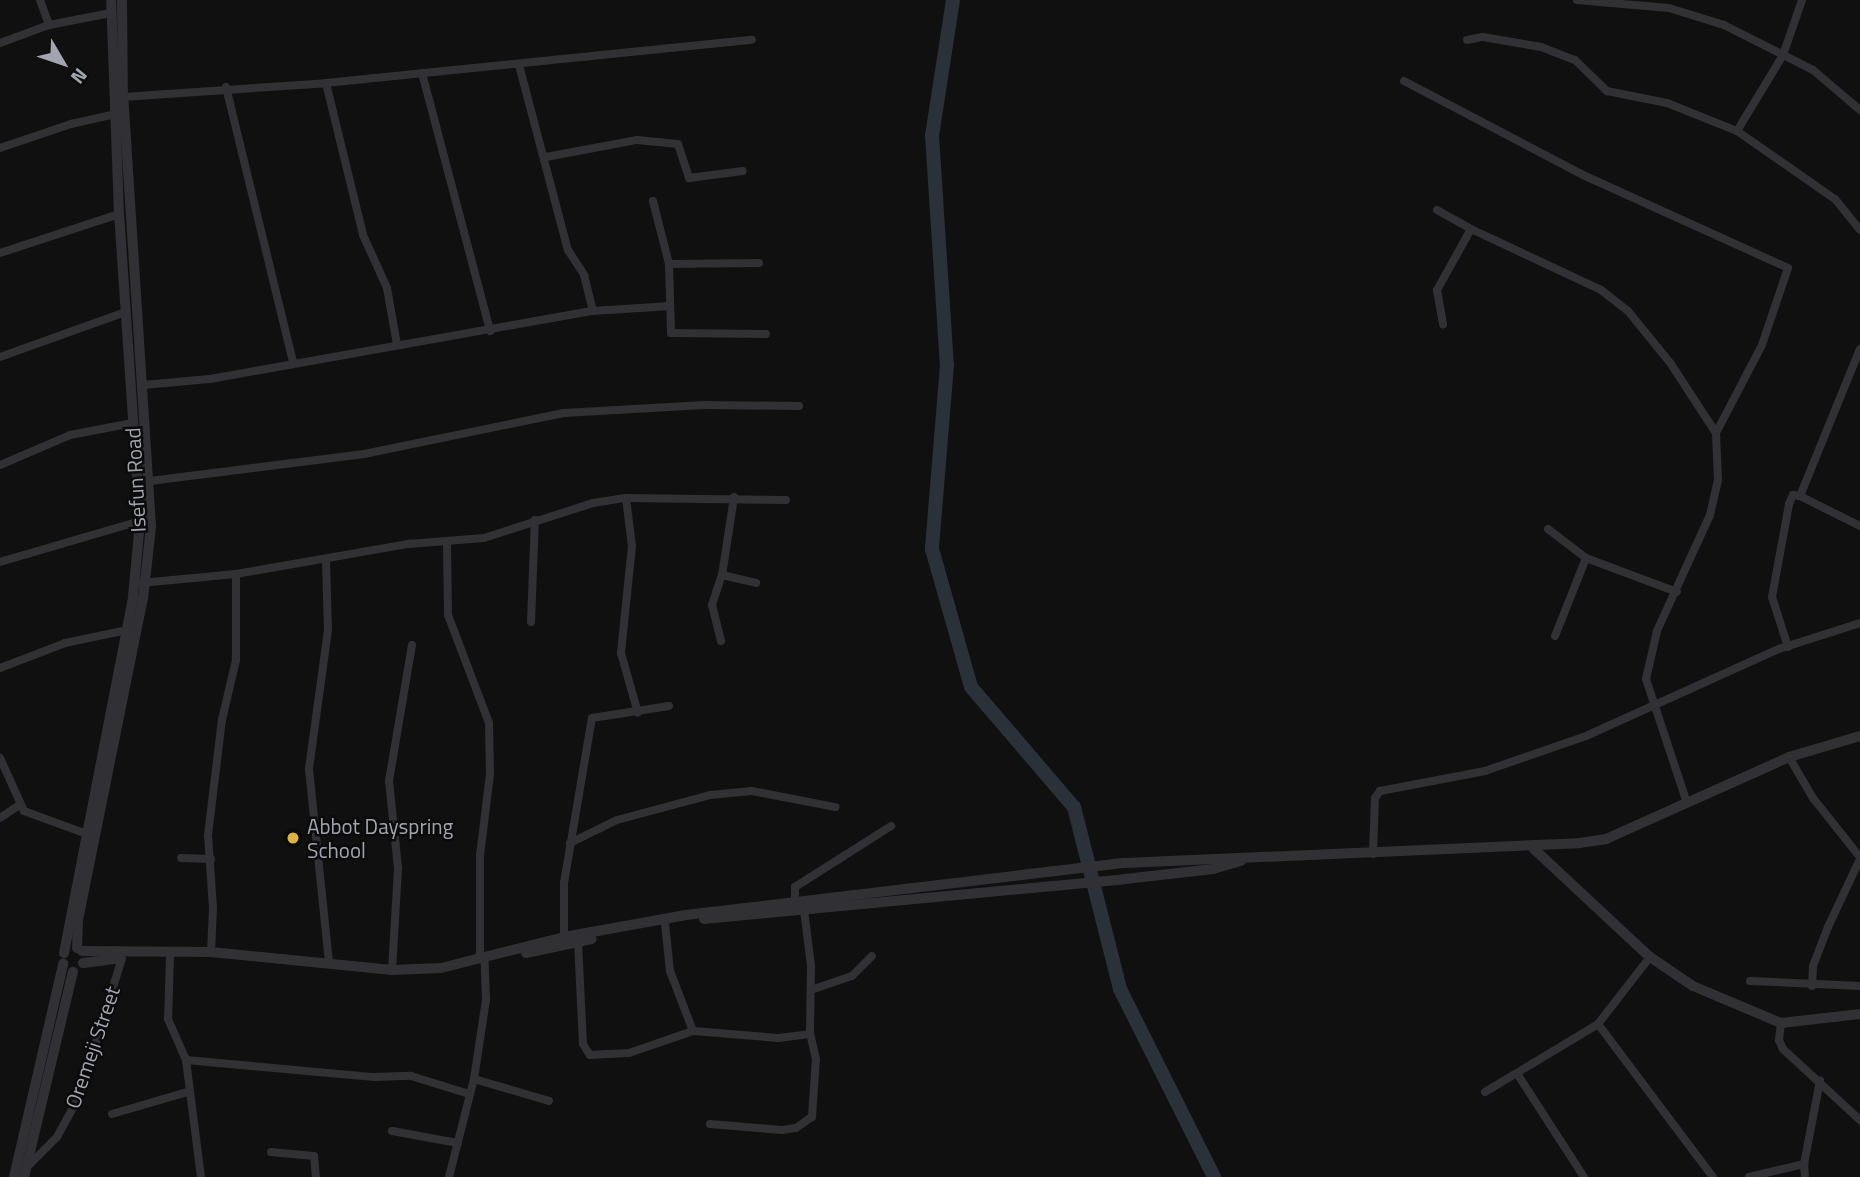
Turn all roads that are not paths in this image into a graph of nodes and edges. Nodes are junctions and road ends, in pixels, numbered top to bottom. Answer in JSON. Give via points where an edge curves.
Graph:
{"nodes":[{"id":1,"x":40,"y":0,"type":"edge"},
{"id":2,"x":111,"y":0,"type":"edge"},
{"id":3,"x":122,"y":0,"type":"edge"},
{"id":4,"x":1577,"y":0,"type":"edge"},
{"id":5,"x":1802,"y":0,"type":"edge"},
{"id":6,"x":1670,"y":4,"type":"edge"},
{"id":7,"x":111,"y":13,"type":"junction"},
{"id":8,"x":49,"y":25,"type":"junction"},
{"id":9,"x":752,"y":40,"type":"dead end"},
{"id":10,"x":1467,"y":40,"type":"dead end"},
{"id":11,"x":0,"y":43,"type":"edge"},
{"id":12,"x":1783,"y":55,"type":"junction"},
{"id":13,"x":519,"y":65,"type":"junction"},
{"id":14,"x":422,"y":73,"type":"junction"},
{"id":15,"x":1404,"y":81,"type":"dead end"},
{"id":16,"x":326,"y":83,"type":"junction"},
{"id":17,"x":226,"y":87,"type":"junction"},
{"id":18,"x":123,"y":97,"type":"junction"},
{"id":19,"x":1860,"y":110,"type":"edge"},
{"id":20,"x":115,"y":114,"type":"junction"},
{"id":21,"x":1737,"y":131,"type":"junction"},
{"id":22,"x":0,"y":148,"type":"edge"},
{"id":23,"x":546,"y":157,"type":"junction"},
{"id":24,"x":743,"y":171,"type":"dead end"},
{"id":25,"x":653,"y":201,"type":"dead end"},
{"id":26,"x":1437,"y":210,"type":"dead end"},
{"id":27,"x":119,"y":214,"type":"junction"},
{"id":28,"x":1471,"y":229,"type":"junction"},
{"id":29,"x":1860,"y":230,"type":"edge"},
{"id":30,"x":0,"y":253,"type":"edge"},
{"id":31,"x":759,"y":263,"type":"dead end"},
{"id":32,"x":668,"y":264,"type":"junction"},
{"id":33,"x":670,"y":306,"type":"junction"},
{"id":34,"x":593,"y":311,"type":"junction"},
{"id":35,"x":126,"y":313,"type":"junction"},
{"id":36,"x":1443,"y":324,"type":"dead end"},
{"id":37,"x":490,"y":331,"type":"junction"},
{"id":38,"x":766,"y":334,"type":"dead end"},
{"id":39,"x":397,"y":345,"type":"junction"},
{"id":40,"x":1860,"y":349,"type":"edge"},
{"id":41,"x":0,"y":357,"type":"edge"},
{"id":42,"x":293,"y":362,"type":"junction"},
{"id":43,"x":144,"y":384,"type":"junction"},
{"id":44,"x":799,"y":406,"type":"dead end"},
{"id":45,"x":133,"y":423,"type":"junction"},
{"id":46,"x":1716,"y":433,"type":"junction"},
{"id":47,"x":0,"y":465,"type":"edge"},
{"id":48,"x":150,"y":481,"type":"junction"},
{"id":49,"x":1800,"y":496,"type":"junction"},
{"id":50,"x":734,"y":497,"type":"junction"},
{"id":51,"x":626,"y":498,"type":"junction"},
{"id":52,"x":786,"y":500,"type":"dead end"},
{"id":53,"x":140,"y":520,"type":"junction"},
{"id":54,"x":535,"y":520,"type":"junction"},
{"id":55,"x":1860,"y":526,"type":"edge"},
{"id":56,"x":1548,"y":529,"type":"dead end"},
{"id":57,"x":447,"y":542,"type":"junction"},
{"id":58,"x":1586,"y":558,"type":"junction"},
{"id":59,"x":326,"y":559,"type":"junction"},
{"id":60,"x":0,"y":562,"type":"edge"},
{"id":61,"x":236,"y":574,"type":"junction"},
{"id":62,"x":722,"y":575,"type":"junction"},
{"id":63,"x":140,"y":583,"type":"junction"},
{"id":64,"x":756,"y":583,"type":"dead end"},
{"id":65,"x":1677,"y":592,"type":"junction"},
{"id":66,"x":531,"y":622,"type":"dead end"},
{"id":67,"x":1860,"y":623,"type":"edge"},
{"id":68,"x":127,"y":630,"type":"junction"},
{"id":69,"x":1555,"y":636,"type":"dead end"},
{"id":70,"x":721,"y":640,"type":"dead end"},
{"id":71,"x":412,"y":645,"type":"dead end"},
{"id":72,"x":1788,"y":647,"type":"junction"},
{"id":73,"x":0,"y":668,"type":"edge"},
{"id":74,"x":1652,"y":704,"type":"junction"},
{"id":75,"x":669,"y":706,"type":"dead end"},
{"id":76,"x":638,"y":713,"type":"junction"},
{"id":77,"x":1860,"y":736,"type":"edge"},
{"id":78,"x":1789,"y":757,"type":"junction"},
{"id":79,"x":0,"y":758,"type":"edge"},
{"id":80,"x":1687,"y":803,"type":"junction"},
{"id":81,"x":19,"y":804,"type":"junction"},
{"id":82,"x":835,"y":807,"type":"dead end"},
{"id":83,"x":0,"y":818,"type":"edge"},
{"id":84,"x":891,"y":825,"type":"dead end"},
{"id":85,"x":87,"y":834,"type":"junction"},
{"id":86,"x":570,"y":843,"type":"junction"},
{"id":87,"x":1534,"y":849,"type":"junction"},
{"id":88,"x":1373,"y":854,"type":"junction"},
{"id":89,"x":181,"y":858,"type":"dead end"},
{"id":90,"x":1250,"y":858,"type":"junction"},
{"id":91,"x":1860,"y":858,"type":"edge"},
{"id":92,"x":211,"y":859,"type":"junction"},
{"id":93,"x":794,"y":900,"type":"junction"},
{"id":94,"x":804,"y":909,"type":"junction"},
{"id":95,"x":665,"y":924,"type":"junction"},
{"id":96,"x":564,"y":937,"type":"junction"},
{"id":97,"x":578,"y":942,"type":"junction"},
{"id":98,"x":80,"y":950,"type":"junction"},
{"id":99,"x":211,"y":952,"type":"junction"},
{"id":100,"x":872,"y":956,"type":"dead end"},
{"id":101,"x":170,"y":957,"type":"junction"},
{"id":102,"x":1650,"y":957,"type":"junction"},
{"id":103,"x":64,"y":958,"type":"junction"},
{"id":104,"x":122,"y":958,"type":"junction"},
{"id":105,"x":483,"y":960,"type":"junction"},
{"id":106,"x":83,"y":963,"type":"junction"},
{"id":107,"x":329,"y":964,"type":"junction"},
{"id":108,"x":392,"y":970,"type":"junction"},
{"id":109,"x":73,"y":972,"type":"junction"},
{"id":110,"x":1750,"y":981,"type":"dead end"},
{"id":111,"x":1812,"y":986,"type":"junction"},
{"id":112,"x":1860,"y":986,"type":"edge"},
{"id":113,"x":811,"y":990,"type":"junction"},
{"id":114,"x":1860,"y":1014,"type":"edge"},
{"id":115,"x":1781,"y":1023,"type":"junction"},
{"id":116,"x":1598,"y":1024,"type":"junction"},
{"id":117,"x":693,"y":1031,"type":"junction"},
{"id":118,"x":810,"y":1034,"type":"junction"},
{"id":119,"x":186,"y":1060,"type":"junction"},
{"id":120,"x":1518,"y":1075,"type":"junction"},
{"id":121,"x":474,"y":1079,"type":"junction"},
{"id":122,"x":1820,"y":1081,"type":"junction"},
{"id":123,"x":187,"y":1092,"type":"junction"},
{"id":124,"x":1485,"y":1092,"type":"dead end"},
{"id":125,"x":469,"y":1094,"type":"junction"},
{"id":126,"x":549,"y":1101,"type":"dead end"},
{"id":127,"x":112,"y":1114,"type":"dead end"},
{"id":128,"x":1860,"y":1120,"type":"edge"},
{"id":129,"x":710,"y":1124,"type":"dead end"},
{"id":130,"x":392,"y":1131,"type":"dead end"},
{"id":131,"x":458,"y":1143,"type":"junction"},
{"id":132,"x":271,"y":1152,"type":"dead end"},
{"id":133,"x":1804,"y":1164,"type":"junction"},
{"id":134,"x":29,"y":1165,"type":"junction"},
{"id":135,"x":14,"y":1177,"type":"edge"},
{"id":136,"x":24,"y":1177,"type":"edge"},
{"id":137,"x":201,"y":1177,"type":"edge"},
{"id":138,"x":316,"y":1177,"type":"edge"},
{"id":139,"x":449,"y":1177,"type":"edge"},
{"id":140,"x":1584,"y":1177,"type":"edge"},
{"id":141,"x":1713,"y":1177,"type":"edge"},
{"id":142,"x":1749,"y":1177,"type":"edge"},
{"id":143,"x":1805,"y":1177,"type":"edge"}],
"edges":[{"from":1,"to":8,"type":"street"},
{"from":2,"to":7,"type":"street","name":"Isefun Road"},
{"from":3,"to":18,"type":"street","name":"Isefun Road"},
{"from":4,"to":6,"type":"street"},
{"from":5,"to":12,"type":"street"},
{"from":6,"to":12,"type":"street","via":[[1724,24]]},
{"from":7,"to":8,"type":"street"},
{"from":7,"to":20,"type":"street","name":"Isefun Road"},
{"from":8,"to":11,"type":"street"},
{"from":9,"to":13,"type":"street"},
{"from":10,"to":21,"type":"street","via":[[1483,37],[1541,47],[1575,60],[1607,91],[1667,103]]},
{"from":12,"to":19,"type":"street","via":[[1813,70]]},
{"from":12,"to":21,"type":"street"},
{"from":13,"to":14,"type":"street","via":[[472,65]]},
{"from":13,"to":23,"type":"street"},
{"from":14,"to":16,"type":"street"},
{"from":14,"to":37,"type":"street"},
{"from":15,"to":46,"type":"street","via":[[1618,192],[1788,268],[1762,345]]},
{"from":16,"to":17,"type":"street"},
{"from":16,"to":39,"type":"street","via":[[363,235],[387,288]]},
{"from":17,"to":18,"type":"street"},
{"from":17,"to":42,"type":"street"},
{"from":18,"to":43,"type":"street","name":"Isefun Road"},
{"from":20,"to":22,"type":"street"},
{"from":20,"to":27,"type":"street","name":"Isefun Road"},
{"from":21,"to":29,"type":"street","via":[[1826,192]]},
{"from":23,"to":24,"type":"street","via":[[637,141],[678,144],[689,178]]},
{"from":23,"to":34,"type":"street","via":[[568,250],[584,275]]},
{"from":25,"to":32,"type":"street"},
{"from":26,"to":28,"type":"street"},
{"from":27,"to":30,"type":"street"},
{"from":27,"to":35,"type":"street","name":"Isefun Road"},
{"from":28,"to":36,"type":"street","via":[[1437,290]]},
{"from":28,"to":46,"type":"street","via":[[1601,290],[1628,311],[1671,364]]},
{"from":31,"to":32,"type":"street"},
{"from":32,"to":33,"type":"street"},
{"from":33,"to":34,"type":"street"},
{"from":33,"to":38,"type":"street","via":[[671,334]]},
{"from":34,"to":37,"type":"street"},
{"from":35,"to":41,"type":"street"},
{"from":35,"to":45,"type":"street","name":"Isefun Road"},
{"from":37,"to":39,"type":"street"},
{"from":39,"to":42,"type":"street"},
{"from":40,"to":49,"type":"street"},
{"from":42,"to":43,"type":"street","via":[[209,379]]},
{"from":43,"to":48,"type":"street","name":"Isefun Road"},
{"from":44,"to":48,"type":"street","via":[[704,405],[565,414],[364,454]]},
{"from":45,"to":47,"type":"street","via":[[70,435]]},
{"from":45,"to":53,"type":"street","name":"Isefun Road"},
{"from":46,"to":65,"type":"street","via":[[1714,501]]},
{"from":48,"to":63,"type":"street","name":"Isefun Road"},
{"from":49,"to":55,"type":"street"},
{"from":49,"to":72,"type":"street","via":[[1793,495],[1789,504],[1772,597]]},
{"from":50,"to":51,"type":"street"},
{"from":50,"to":52,"type":"street"},
{"from":50,"to":62,"type":"street"},
{"from":51,"to":54,"type":"street"},
{"from":51,"to":76,"type":"street","via":[[632,546],[621,653]]},
{"from":53,"to":60,"type":"street"},
{"from":53,"to":63,"type":"street","name":"Isefun Road"},
{"from":54,"to":57,"type":"street","via":[[484,538]]},
{"from":54,"to":66,"type":"street"},
{"from":56,"to":58,"type":"street"},
{"from":57,"to":59,"type":"street"},
{"from":57,"to":105,"type":"street","via":[[448,615],[489,723],[490,774],[480,855]]},
{"from":58,"to":65,"type":"street"},
{"from":58,"to":69,"type":"street"},
{"from":59,"to":61,"type":"street"},
{"from":59,"to":107,"type":"street","via":[[328,629],[309,769]]},
{"from":61,"to":63,"type":"street"},
{"from":61,"to":92,"type":"street","via":[[236,660],[222,720],[208,835]]},
{"from":62,"to":64,"type":"street"},
{"from":62,"to":70,"type":"street","via":[[712,604]]},
{"from":63,"to":68,"type":"street","name":"Isefun Road"},
{"from":63,"to":98,"type":"street","name":"Isefun Road","via":[[78,920]]},
{"from":65,"to":74,"type":"street","via":[[1647,664]]},
{"from":67,"to":72,"type":"street"},
{"from":68,"to":73,"type":"street","via":[[65,643]]},
{"from":68,"to":85,"type":"street","name":"Isefun Road"},
{"from":71,"to":108,"type":"street","via":[[389,781],[398,868]]},
{"from":72,"to":74,"type":"street"},
{"from":74,"to":80,"type":"street"},
{"from":74,"to":88,"type":"street","via":[[1586,736],[1486,771],[1380,791],[1375,798]]},
{"from":75,"to":76,"type":"street"},
{"from":76,"to":86,"type":"street","via":[[592,718]]},
{"from":77,"to":78,"type":"street"},
{"from":78,"to":80,"type":"street"},
{"from":78,"to":91,"type":"street","via":[[1813,798]]},
{"from":79,"to":81,"type":"street"},
{"from":80,"to":87,"type":"street","via":[[1606,839]]},
{"from":81,"to":83,"type":"street"},
{"from":81,"to":85,"type":"street","via":[[30,816]]},
{"from":82,"to":86,"type":"street","via":[[752,791],[710,795],[617,820]]},
{"from":84,"to":93,"type":"street","via":[[795,887]]},
{"from":85,"to":103,"type":"street","name":"Isefun Road"},
{"from":86,"to":96,"type":"street"},
{"from":87,"to":88,"type":"street"},
{"from":87,"to":102,"type":"street"},
{"from":88,"to":90,"type":"street"},
{"from":89,"to":92,"type":"street"},
{"from":90,"to":93,"type":"street","via":[[1125,863]]},
{"from":90,"to":94,"type":"street","via":[[1213,869],[1125,880]]},
{"from":91,"to":111,"type":"street","via":[[1813,966]]},
{"from":92,"to":99,"type":"street"},
{"from":93,"to":96,"type":"street"},
{"from":94,"to":95,"type":"street"},
{"from":94,"to":113,"type":"street"},
{"from":95,"to":97,"type":"street"},
{"from":95,"to":117,"type":"street","via":[[670,971]]},
{"from":96,"to":105,"type":"street"},
{"from":97,"to":105,"type":"street"},
{"from":97,"to":117,"type":"street","via":[[583,1044],[590,1055],[629,1053]]},
{"from":98,"to":99,"type":"street"},
{"from":98,"to":103,"type":"street"},
{"from":98,"to":106,"type":"street","name":"Isefun Road"},
{"from":99,"to":107,"type":"street"},
{"from":100,"to":113,"type":"street","via":[[852,976]]},
{"from":101,"to":104,"type":"street"},
{"from":101,"to":105,"type":"street","via":[[386,976],[437,975]]},
{"from":101,"to":119,"type":"street","via":[[168,1019]]},
{"from":102,"to":115,"type":"street","via":[[1693,986]]},
{"from":102,"to":116,"type":"street"},
{"from":103,"to":109,"type":"street"},
{"from":103,"to":135,"type":"street","name":"Isefun Road"},
{"from":104,"to":106,"type":"street"},
{"from":104,"to":134,"type":"street","name":"Oremeji Street","via":[[79,1097],[57,1136]]},
{"from":105,"to":108,"type":"street"},
{"from":105,"to":121,"type":"street","via":[[486,1000]]},
{"from":106,"to":109,"type":"street"},
{"from":107,"to":108,"type":"street"},
{"from":109,"to":134,"type":"street"},
{"from":110,"to":111,"type":"street"},
{"from":111,"to":112,"type":"street"},
{"from":113,"to":118,"type":"street"},
{"from":114,"to":115,"type":"street"},
{"from":115,"to":122,"type":"street","via":[[1783,1049]]},
{"from":116,"to":120,"type":"street"},
{"from":116,"to":141,"type":"street"},
{"from":117,"to":118,"type":"street","via":[[778,1038]]},
{"from":118,"to":129,"type":"street","via":[[816,1059],[808,1122],[782,1130]]},
{"from":119,"to":123,"type":"street"},
{"from":119,"to":125,"type":"street","via":[[374,1077],[411,1076]]},
{"from":120,"to":124,"type":"street"},
{"from":120,"to":140,"type":"street"},
{"from":121,"to":125,"type":"street"},
{"from":121,"to":126,"type":"street"},
{"from":122,"to":128,"type":"street"},
{"from":122,"to":133,"type":"street"},
{"from":123,"to":127,"type":"street"},
{"from":123,"to":137,"type":"street"},
{"from":125,"to":131,"type":"street"},
{"from":130,"to":131,"type":"street"},
{"from":131,"to":139,"type":"street"},
{"from":132,"to":138,"type":"street","via":[[314,1156]]},
{"from":133,"to":142,"type":"street"},
{"from":133,"to":143,"type":"street"},
{"from":134,"to":136,"type":"street"}]}
